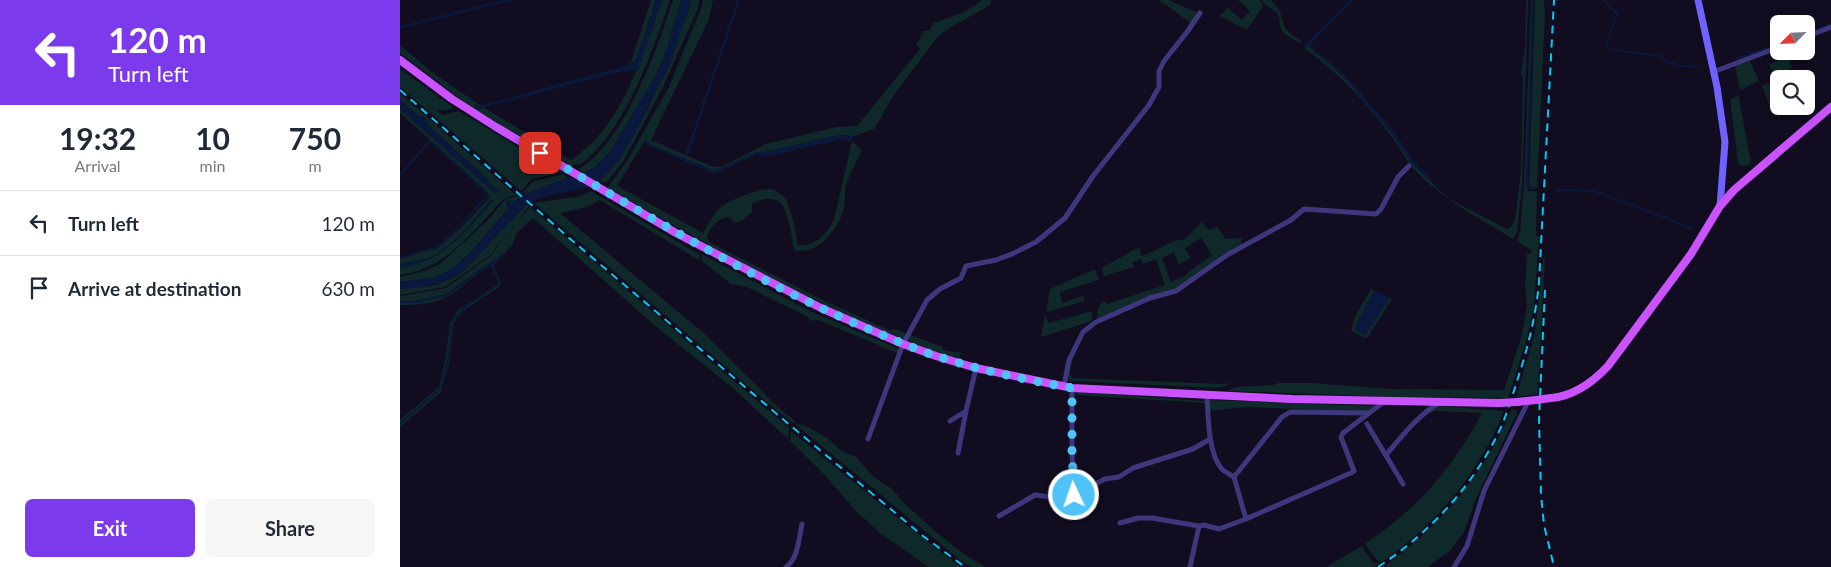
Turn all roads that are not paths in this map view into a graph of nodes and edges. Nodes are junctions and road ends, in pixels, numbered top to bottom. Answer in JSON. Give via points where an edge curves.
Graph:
{"nodes":[{"id":1,"x":1698,"y":0,"type":"edge"},
{"id":2,"x":1200,"y":13,"type":"dead end"},
{"id":3,"x":1831,"y":27,"type":"edge"},
{"id":4,"x":1815,"y":33,"type":"edge"},
{"id":5,"x":1770,"y":50,"type":"edge"},
{"id":6,"x":400,"y":60,"type":"edge"},
{"id":7,"x":1713,"y":72,"type":"junction"},
{"id":8,"x":1831,"y":107,"type":"edge"},
{"id":9,"x":1409,"y":166,"type":"dead end"},
{"id":10,"x":1720,"y":206,"type":"junction"},
{"id":11,"x":903,"y":344,"type":"junction"},
{"id":12,"x":976,"y":368,"type":"junction"},
{"id":13,"x":1068,"y":387,"type":"junction"},
{"id":14,"x":1207,"y":395,"type":"junction"},
{"id":15,"x":1385,"y":401,"type":"junction"},
{"id":16,"x":1532,"y":401,"type":"junction"},
{"id":17,"x":1442,"y":402,"type":"junction"},
{"id":18,"x":966,"y":411,"type":"junction"},
{"id":19,"x":1369,"y":413,"type":"junction"},
{"id":20,"x":950,"y":421,"type":"dead end"},
{"id":21,"x":1367,"y":424,"type":"dead end"},
{"id":22,"x":1210,"y":438,"type":"junction"},
{"id":23,"x":868,"y":439,"type":"dead end"},
{"id":24,"x":958,"y":452,"type":"dead end"},
{"id":25,"x":1386,"y":455,"type":"junction"},
{"id":26,"x":1234,"y":476,"type":"junction"},
{"id":27,"x":1403,"y":484,"type":"dead end"},
{"id":28,"x":1074,"y":495,"type":"junction"},
{"id":29,"x":999,"y":516,"type":"dead end"},
{"id":30,"x":1246,"y":519,"type":"junction"},
{"id":31,"x":1120,"y":523,"type":"dead end"},
{"id":32,"x":802,"y":524,"type":"dead end"},
{"id":33,"x":1199,"y":526,"type":"junction"},
{"id":34,"x":786,"y":567,"type":"edge"},
{"id":35,"x":1190,"y":567,"type":"edge"},
{"id":36,"x":1454,"y":567,"type":"edge"}],
"edges":[{"from":1,"to":7,"type":"main road"},
{"from":2,"to":11,"type":"street","via":[[1164,61],[1159,71],[1159,86],[1149,105],[1093,176],[1065,218],[1036,242],[1012,254],[966,266],[961,278],[927,300]]},
{"from":3,"to":4,"type":"street"},
{"from":5,"to":7,"type":"street"},
{"from":6,"to":11,"type":"main road","via":[[468,110],[676,233],[821,308]]},
{"from":7,"to":10,"type":"main road","via":[[1725,142]]},
{"from":8,"to":10,"type":"main road","via":[[1734,190]]},
{"from":9,"to":13,"type":"street","via":[[1398,176],[1376,214],[1304,208],[1291,220],[1227,254],[1176,291],[1150,298],[1096,322],[1083,332],[1069,360]]},
{"from":10,"to":16,"type":"main road","bridge":true,"via":[[1691,254],[1597,378],[1567,394]]},
{"from":11,"to":12,"type":"main road"},
{"from":11,"to":23,"type":"street"},
{"from":12,"to":13,"type":"main road"},
{"from":12,"to":18,"type":"street"},
{"from":13,"to":14,"type":"main road"},
{"from":13,"to":28,"type":"street"},
{"from":14,"to":15,"type":"main road"},
{"from":14,"to":22,"type":"street"},
{"from":15,"to":17,"type":"main road"},
{"from":15,"to":19,"type":"street"},
{"from":16,"to":17,"type":"main road","bridge":true},
{"from":16,"to":36,"type":"street","via":[[1484,491],[1467,546]]},
{"from":17,"to":25,"type":"street","via":[[1423,414]]},
{"from":18,"to":20,"type":"street"},
{"from":18,"to":24,"type":"street"},
{"from":19,"to":26,"type":"street","via":[[1290,412],[1282,417]]},
{"from":19,"to":30,"type":"street","via":[[1341,437],[1353,472]]},
{"from":21,"to":25,"type":"street"},
{"from":22,"to":26,"type":"street","via":[[1221,469]]},
{"from":22,"to":28,"type":"street","via":[[1193,449],[1133,468],[1120,477],[1105,479]]},
{"from":25,"to":27,"type":"street"},
{"from":26,"to":30,"type":"street"},
{"from":28,"to":29,"type":"street","via":[[1074,500],[1035,495]]},
{"from":30,"to":33,"type":"street","via":[[1219,529]]},
{"from":31,"to":33,"type":"street","via":[[1152,518]]},
{"from":32,"to":34,"type":"street","via":[[791,564]]},
{"from":33,"to":35,"type":"street"}]}
